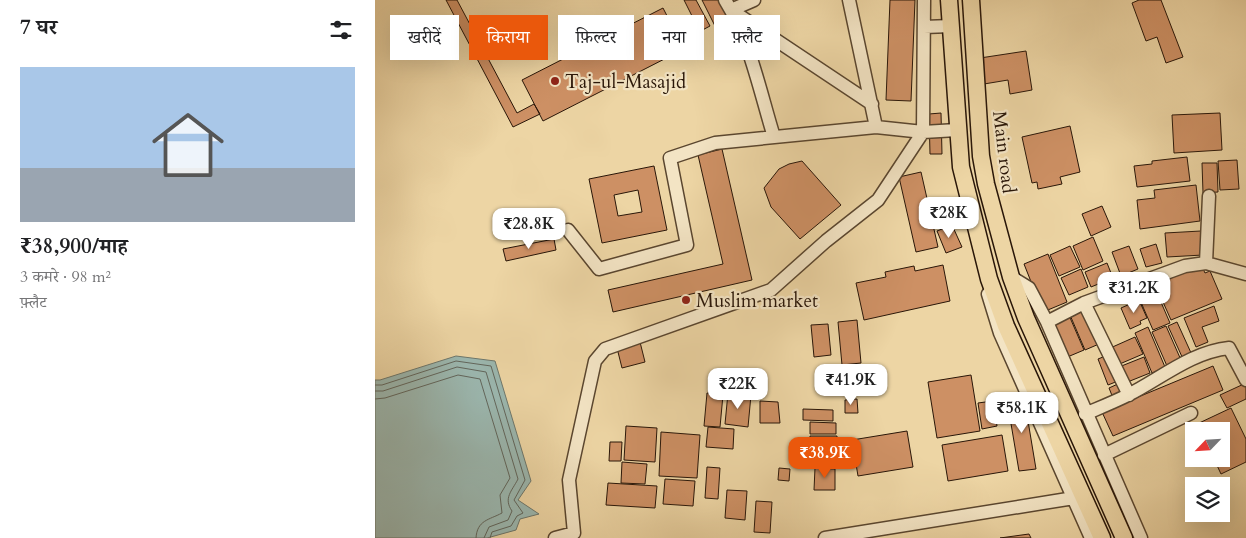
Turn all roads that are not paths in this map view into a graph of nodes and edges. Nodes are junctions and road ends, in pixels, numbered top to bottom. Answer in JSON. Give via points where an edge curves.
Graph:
{"nodes":[{"id":1,"x":754,"y":0,"type":"edge"},
{"id":2,"x":849,"y":0,"type":"edge"},
{"id":3,"x":924,"y":0,"type":"edge"},
{"id":4,"x":949,"y":0,"type":"edge"},
{"id":5,"x":971,"y":0,"type":"edge"},
{"id":6,"x":728,"y":5,"type":"edge"},
{"id":7,"x":951,"y":26,"type":"junction"},
{"id":8,"x":924,"y":27,"type":"junction"},
{"id":9,"x":871,"y":104,"type":"junction"},
{"id":10,"x":876,"y":126,"type":"junction"},
{"id":11,"x":957,"y":130,"type":"junction"},
{"id":12,"x":923,"y":132,"type":"junction"},
{"id":13,"x":774,"y":137,"type":"junction"},
{"id":14,"x":1209,"y":196,"type":"dead end"},
{"id":15,"x":568,"y":230,"type":"dead end"},
{"id":16,"x":1207,"y":263,"type":"junction"},
{"id":17,"x":987,"y":272,"type":"junction"},
{"id":18,"x":1246,"y":274,"type":"edge"},
{"id":19,"x":1011,"y":277,"type":"junction"},
{"id":20,"x":1084,"y":303,"type":"junction"},
{"id":21,"x":1047,"y":322,"type":"junction"},
{"id":22,"x":1246,"y":380,"type":"edge"},
{"id":23,"x":1129,"y":395,"type":"junction"},
{"id":24,"x":1191,"y":413,"type":"dead end"},
{"id":25,"x":1085,"y":414,"type":"junction"},
{"id":26,"x":1104,"y":455,"type":"junction"},
{"id":27,"x":1074,"y":498,"type":"junction"},
{"id":28,"x":555,"y":538,"type":"edge"},
{"id":29,"x":825,"y":538,"type":"edge"},
{"id":30,"x":1091,"y":538,"type":"edge"},
{"id":31,"x":1102,"y":538,"type":"edge"},
{"id":32,"x":1124,"y":538,"type":"edge"},
{"id":33,"x":1141,"y":538,"type":"edge"}],
"edges":[{"from":1,"to":6,"type":"street"},
{"from":2,"to":9,"type":"street"},
{"from":3,"to":8,"type":"street"},
{"from":4,"to":7,"type":"main road"},
{"from":5,"to":19,"type":"main road","name":"Main road","via":[[981,156]]},
{"from":6,"to":9,"type":"street"},
{"from":6,"to":13,"type":"street","via":[[749,56]]},
{"from":7,"to":8,"type":"street"},
{"from":7,"to":11,"type":"main road"},
{"from":8,"to":12,"type":"street"},
{"from":9,"to":10,"type":"street"},
{"from":10,"to":12,"type":"street"},
{"from":10,"to":13,"type":"street"},
{"from":11,"to":12,"type":"street"},
{"from":11,"to":17,"type":"main road","via":[[961,167]]},
{"from":12,"to":28,"type":"street","via":[[878,200],[771,290],[605,349],[595,361],[569,480],[574,533]]},
{"from":13,"to":15,"type":"street","via":[[715,143],[670,158],[687,244],[599,269]]},
{"from":14,"to":16,"type":"street"},
{"from":16,"to":18,"type":"street"},
{"from":16,"to":20,"type":"street","via":[[1185,266]]},
{"from":17,"to":27,"type":"street","via":[[988,296],[999,333]]},
{"from":17,"to":31,"type":"main road","via":[[1006,326]]},
{"from":19,"to":21,"type":"street","via":[[1029,288]]},
{"from":19,"to":32,"type":"main road","name":"Main road","via":[[1026,318]]},
{"from":20,"to":21,"type":"street"},
{"from":20,"to":23,"type":"street"},
{"from":21,"to":25,"type":"street"},
{"from":22,"to":23,"type":"street","via":[[1229,348],[1218,349],[1173,368]]},
{"from":23,"to":25,"type":"street"},
{"from":24,"to":26,"type":"street"},
{"from":25,"to":26,"type":"street"},
{"from":26,"to":33,"type":"street"},
{"from":27,"to":29,"type":"street"},
{"from":27,"to":30,"type":"street"}]}
